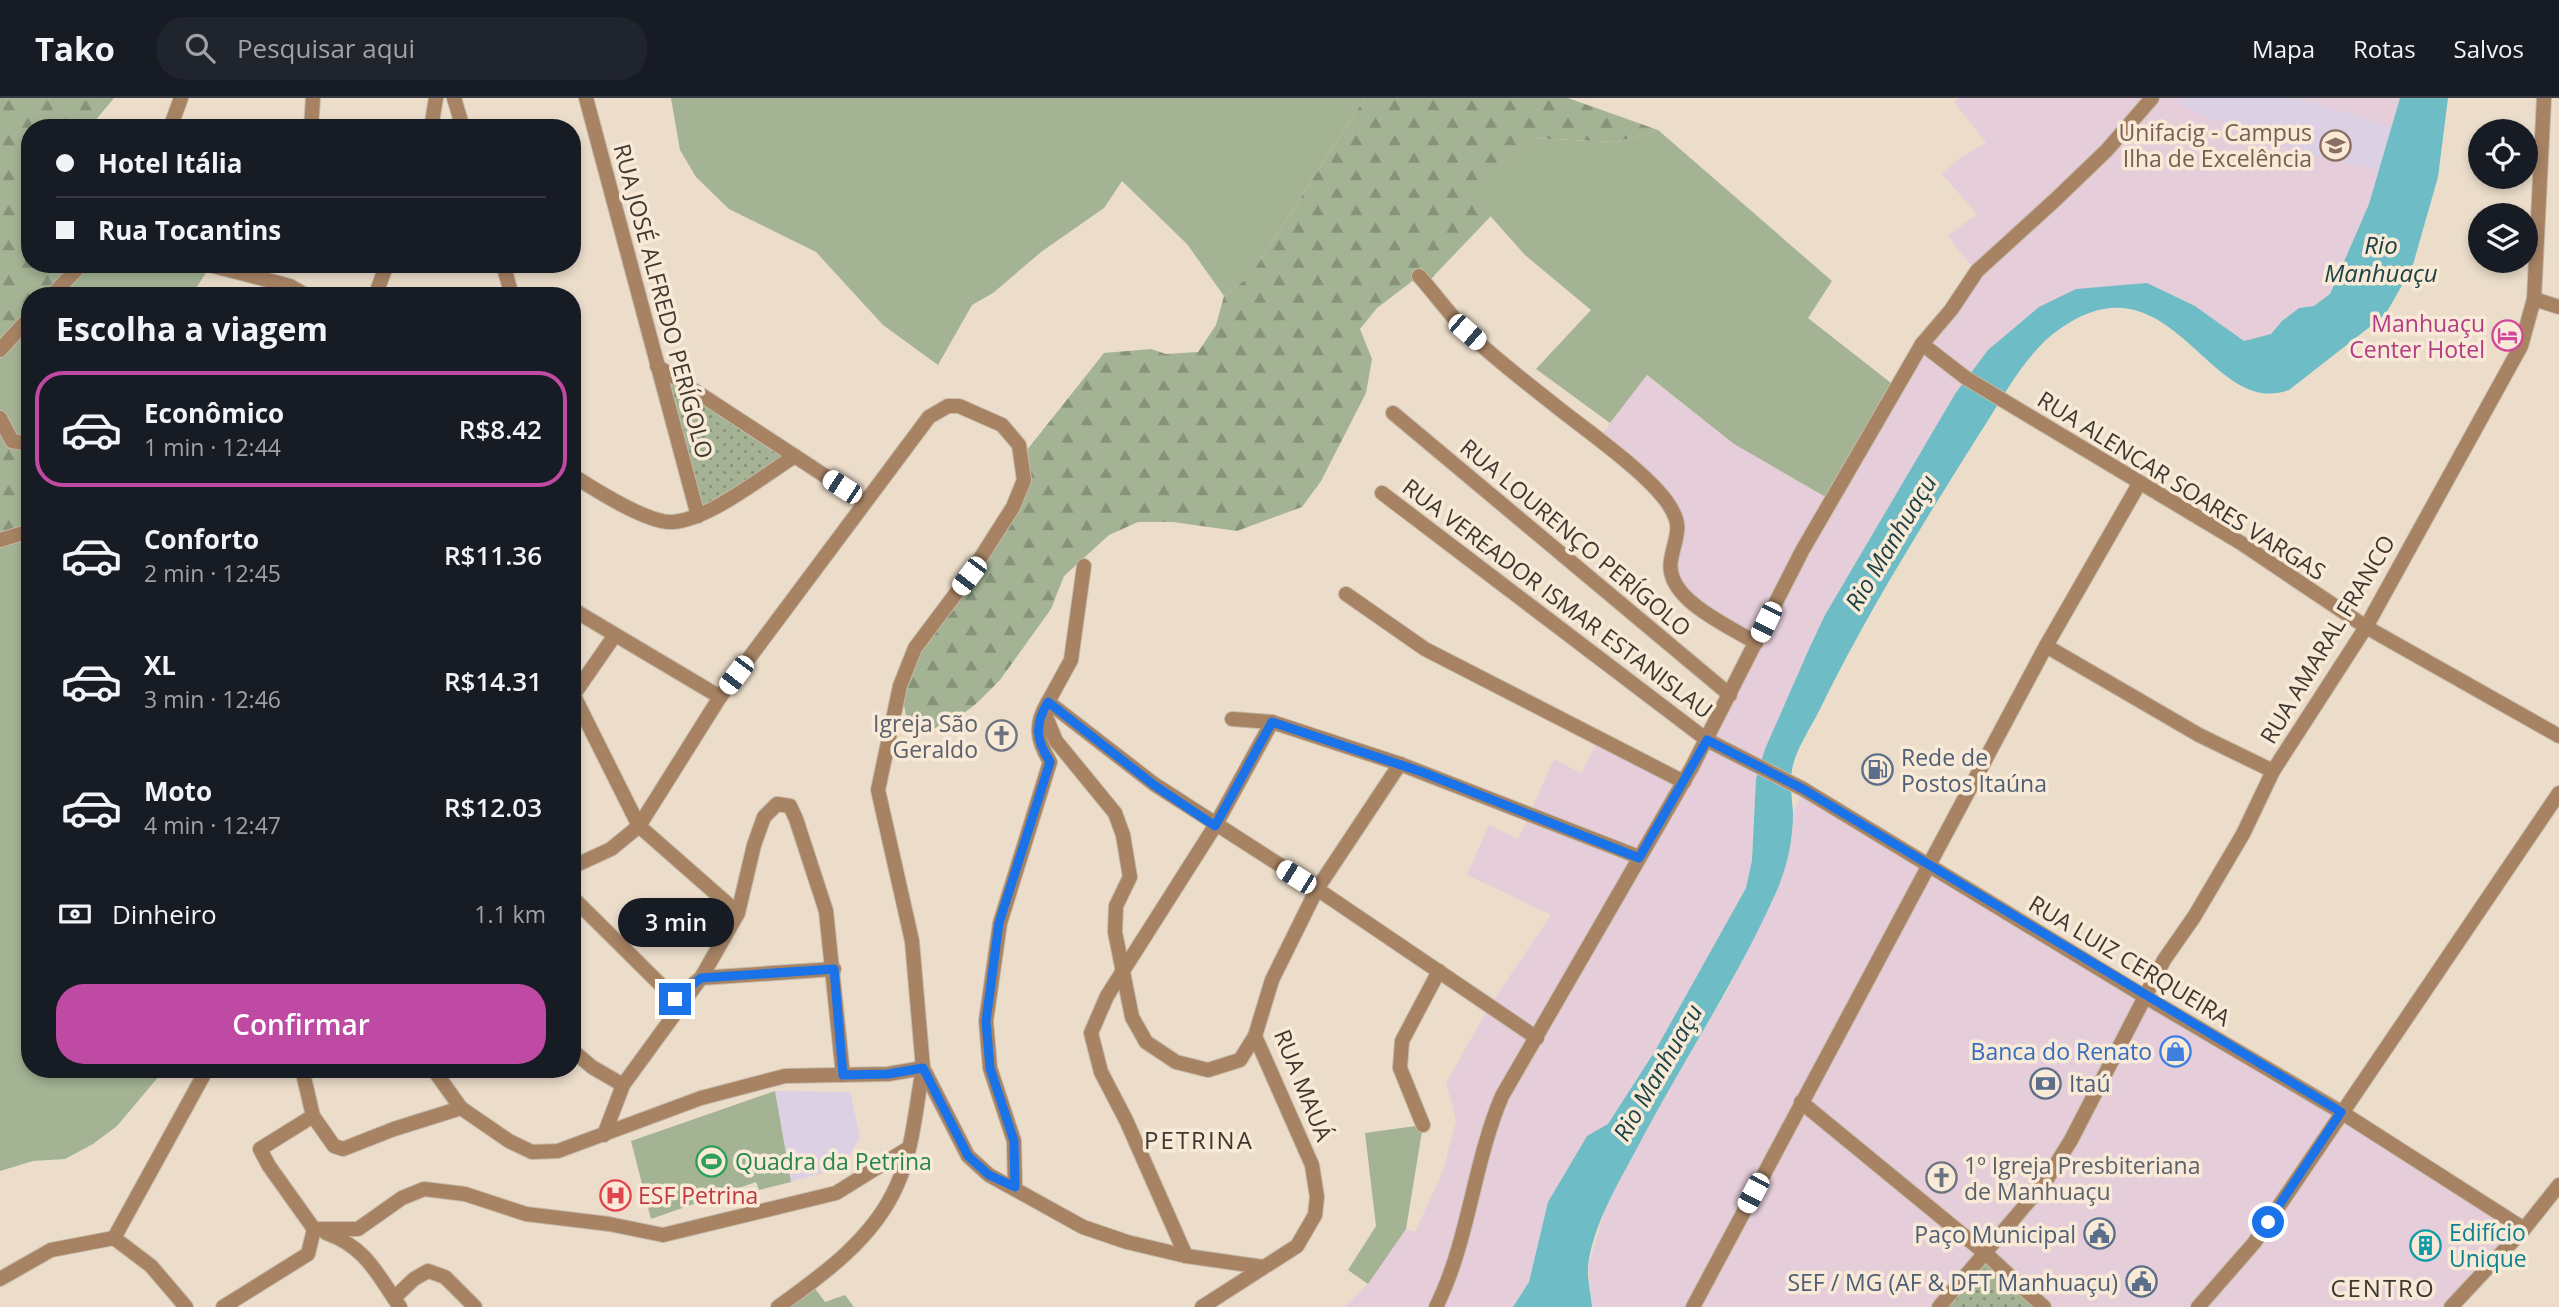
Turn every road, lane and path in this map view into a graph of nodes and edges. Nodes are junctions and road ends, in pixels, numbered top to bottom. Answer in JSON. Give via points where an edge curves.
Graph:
{"nodes":[{"id":1,"x":181,"y":98,"type":"edge"},
{"id":2,"x":313,"y":98,"type":"edge"},
{"id":3,"x":436,"y":98,"type":"edge"},
{"id":4,"x":454,"y":98,"type":"edge"},
{"id":5,"x":586,"y":98,"type":"edge"},
{"id":6,"x":2152,"y":98,"type":"edge"},
{"id":7,"x":2544,"y":98,"type":"edge"},
{"id":8,"x":173,"y":119,"type":"edge"},
{"id":9,"x":312,"y":119,"type":"edge"},
{"id":10,"x":432,"y":119,"type":"edge"},
{"id":11,"x":460,"y":119,"type":"edge"},
{"id":12,"x":73,"y":273,"type":"edge"},
{"id":13,"x":240,"y":273,"type":"edge"},
{"id":14,"x":1419,"y":276,"type":"dead end"},
{"id":15,"x":60,"y":287,"type":"edge"},
{"id":16,"x":292,"y":287,"type":"edge"},
{"id":17,"x":2534,"y":299,"type":"junction"},
{"id":18,"x":2559,"y":307,"type":"edge"},
{"id":19,"x":21,"y":327,"type":"edge"},
{"id":20,"x":1922,"y":344,"type":"junction"},
{"id":21,"x":0,"y":350,"type":"edge"},
{"id":22,"x":657,"y":366,"type":"junction"},
{"id":23,"x":1393,"y":413,"type":"dead end"},
{"id":24,"x":0,"y":418,"type":"edge"},
{"id":25,"x":21,"y":442,"type":"edge"},
{"id":26,"x":795,"y":456,"type":"junction"},
{"id":27,"x":581,"y":480,"type":"edge"},
{"id":28,"x":2139,"y":484,"type":"junction"},
{"id":29,"x":1382,"y":493,"type":"dead end"},
{"id":30,"x":865,"y":502,"type":"junction"},
{"id":31,"x":698,"y":516,"type":"junction"},
{"id":32,"x":21,"y":534,"type":"edge"},
{"id":33,"x":0,"y":540,"type":"edge"},
{"id":34,"x":1084,"y":566,"type":"dead end"},
{"id":35,"x":1346,"y":594,"type":"dead end"},
{"id":36,"x":581,"y":614,"type":"edge"},
{"id":37,"x":2366,"y":628,"type":"junction"},
{"id":38,"x":615,"y":635,"type":"junction"},
{"id":39,"x":1756,"y":643,"type":"junction"},
{"id":40,"x":2046,"y":646,"type":"junction"},
{"id":41,"x":581,"y":686,"type":"edge"},
{"id":42,"x":1730,"y":695,"type":"junction"},
{"id":43,"x":720,"y":696,"type":"junction"},
{"id":44,"x":1048,"y":702,"type":"junction"},
{"id":45,"x":581,"y":714,"type":"edge"},
{"id":46,"x":1232,"y":719,"type":"dead end"},
{"id":47,"x":1272,"y":722,"type":"junction"},
{"id":48,"x":2559,"y":736,"type":"edge"},
{"id":49,"x":1707,"y":740,"type":"junction"},
{"id":50,"x":1399,"y":764,"type":"junction"},
{"id":51,"x":2273,"y":771,"type":"junction"},
{"id":52,"x":1684,"y":782,"type":"junction"},
{"id":53,"x":2559,"y":793,"type":"edge"},
{"id":54,"x":639,"y":826,"type":"junction"},
{"id":55,"x":1215,"y":826,"type":"junction"},
{"id":56,"x":1639,"y":858,"type":"junction"},
{"id":57,"x":581,"y":863,"type":"edge"},
{"id":58,"x":1931,"y":865,"type":"junction"},
{"id":59,"x":1317,"y":889,"type":"junction"},
{"id":60,"x":581,"y":906,"type":"edge"},
{"id":61,"x":738,"y":913,"type":"junction"},
{"id":62,"x":834,"y":969,"type":"junction"},
{"id":63,"x":1439,"y":971,"type":"junction"},
{"id":64,"x":1123,"y":972,"type":"junction"},
{"id":65,"x":701,"y":978,"type":"junction"},
{"id":66,"x":2144,"y":996,"type":"junction"},
{"id":67,"x":1255,"y":1036,"type":"junction"},
{"id":68,"x":1537,"y":1038,"type":"junction"},
{"id":69,"x":581,"y":1057,"type":"edge"},
{"id":70,"x":923,"y":1068,"type":"junction"},
{"id":71,"x":843,"y":1075,"type":"junction"},
{"id":72,"x":202,"y":1078,"type":"edge"},
{"id":73,"x":304,"y":1078,"type":"edge"},
{"id":74,"x":439,"y":1078,"type":"edge"},
{"id":75,"x":623,"y":1085,"type":"junction"},
{"id":76,"x":1801,"y":1102,"type":"junction"},
{"id":77,"x":461,"y":1108,"type":"junction"},
{"id":78,"x":2341,"y":1112,"type":"junction"},
{"id":79,"x":313,"y":1116,"type":"junction"},
{"id":80,"x":1423,"y":1125,"type":"dead end"},
{"id":81,"x":604,"y":1135,"type":"junction"},
{"id":82,"x":907,"y":1149,"type":"junction"},
{"id":83,"x":2559,"y":1185,"type":"edge"},
{"id":84,"x":1015,"y":1187,"type":"junction"},
{"id":85,"x":2524,"y":1229,"type":"junction"},
{"id":86,"x":314,"y":1230,"type":"junction"},
{"id":87,"x":114,"y":1238,"type":"junction"},
{"id":88,"x":1985,"y":1253,"type":"junction"},
{"id":89,"x":1186,"y":1256,"type":"junction"},
{"id":90,"x":1263,"y":1267,"type":"junction"},
{"id":91,"x":0,"y":1279,"type":"edge"},
{"id":92,"x":397,"y":1303,"type":"edge"},
{"id":93,"x":1440,"y":1305,"type":"edge"},
{"id":94,"x":187,"y":1307,"type":"edge"},
{"id":95,"x":223,"y":1307,"type":"edge"},
{"id":96,"x":475,"y":1307,"type":"edge"},
{"id":97,"x":778,"y":1307,"type":"edge"},
{"id":98,"x":1202,"y":1307,"type":"edge"},
{"id":99,"x":1693,"y":1307,"type":"edge"},
{"id":100,"x":1939,"y":1307,"type":"edge"},
{"id":101,"x":2044,"y":1307,"type":"edge"},
{"id":102,"x":2198,"y":1307,"type":"edge"},
{"id":103,"x":2451,"y":1307,"type":"edge"}],
"edges":[{"from":1,"to":8,"type":"street"},
{"from":2,"to":9,"type":"street"},
{"from":3,"to":10,"type":"street"},
{"from":4,"to":11,"type":"street"},
{"from":5,"to":22,"type":"street","name":"RUA JOSÉ ALFREDO PERÍGOLO"},
{"from":6,"to":20,"type":"street","via":[[2098,158],[1977,271]]},
{"from":7,"to":17,"type":"street","name":"RUA AMARAL FRANCO"},
{"from":12,"to":15,"type":"street"},
{"from":13,"to":16,"type":"street"},
{"from":14,"to":39,"type":"street","via":[[1467,332],[1667,502],[1679,534],[1671,561],[1676,589]]},
{"from":17,"to":18,"type":"street"},
{"from":17,"to":37,"type":"street","name":"RUA AMARAL FRANCO","via":[[2508,374]]},
{"from":19,"to":21,"type":"street"},
{"from":20,"to":28,"type":"street","name":"RUA ALENCAR SOARES VARGAS","via":[[1958,373]]},
{"from":20,"to":39,"type":"street","via":[[1802,551]]},
{"from":22,"to":26,"type":"street"},
{"from":22,"to":31,"type":"street","name":"RUA JOSÉ ALFREDO PERÍGOLO"},
{"from":23,"to":42,"type":"street","name":"RUA LOURENÇO PERÍGOLO"},
{"from":24,"to":25,"type":"street","via":[[12,441]]},
{"from":26,"to":30,"type":"street"},
{"from":26,"to":31,"type":"street"},
{"from":27,"to":31,"type":"street","via":[[629,509],[671,523]]},
{"from":28,"to":37,"type":"street","name":"RUA ALENCAR SOARES VARGAS","via":[[2241,543]]},
{"from":28,"to":40,"type":"street"},
{"from":29,"to":49,"type":"street","name":"RUA VEREADOR ISMAR ESTANISLAU"},
{"from":30,"to":43,"type":"street"},
{"from":30,"to":70,"type":"street","via":[[929,417],[948,406],[975,410],[1002,425],[1023,455],[1024,480],[1017,500],[969,576],[915,648],[900,686],[878,790],[912,942]]},
{"from":32,"to":33,"type":"street"},
{"from":34,"to":44,"type":"street","via":[[1071,660]]},
{"from":35,"to":52,"type":"street","via":[[1424,649]]},
{"from":36,"to":38,"type":"street"},
{"from":37,"to":48,"type":"street","name":"RUA ALENCAR SOARES VARGAS"},
{"from":37,"to":51,"type":"street","name":"RUA AMARAL FRANCO"},
{"from":38,"to":41,"type":"street"},
{"from":38,"to":43,"type":"street"},
{"from":39,"to":42,"type":"street"},
{"from":40,"to":51,"type":"street","via":[[2199,735]]},
{"from":40,"to":58,"type":"street"},
{"from":42,"to":49,"type":"street"},
{"from":43,"to":54,"type":"street"},
{"from":44,"to":55,"type":"street"},
{"from":44,"to":64,"type":"street","via":[[1046,717],[1056,741],[1115,813],[1123,835],[1130,877],[1116,906],[1115,932]]},
{"from":44,"to":84,"type":"street","via":[[1038,718],[1040,746],[1050,762],[999,923],[986,1021],[990,1068],[1014,1141]]},
{"from":45,"to":54,"type":"street"},
{"from":46,"to":47,"type":"street"},
{"from":47,"to":50,"type":"street"},
{"from":47,"to":55,"type":"street"},
{"from":49,"to":52,"type":"street"},
{"from":49,"to":58,"type":"street","name":"RUA LUIZ CERQUEIRA","via":[[1803,789]]},
{"from":50,"to":56,"type":"street"},
{"from":50,"to":59,"type":"street","name":"RUA MAUÁ"},
{"from":51,"to":66,"type":"street","name":"RUA AMARAL FRANCO","via":[[2243,834]]},
{"from":52,"to":56,"type":"street"},
{"from":53,"to":78,"type":"street"},
{"from":54,"to":57,"type":"street","via":[[611,849]]},
{"from":54,"to":61,"type":"street"},
{"from":55,"to":59,"type":"street"},
{"from":55,"to":64,"type":"street"},
{"from":56,"to":68,"type":"street"},
{"from":58,"to":66,"type":"street","name":"RUA LUIZ CERQUEIRA"},
{"from":58,"to":76,"type":"street"},
{"from":59,"to":63,"type":"street"},
{"from":59,"to":67,"type":"street","name":"RUA MAUÁ","via":[[1272,980]]},
{"from":60,"to":65,"type":"street","via":[[675,999]]},
{"from":61,"to":62,"type":"street","via":[[741,888],[764,817],[777,804],[790,806],[826,911]]},
{"from":61,"to":65,"type":"street"},
{"from":62,"to":65,"type":"street"},
{"from":62,"to":71,"type":"street"},
{"from":63,"to":68,"type":"street"},
{"from":63,"to":80,"type":"street","via":[[1402,1041],[1400,1068]]},
{"from":64,"to":67,"type":"street","via":[[1132,1017],[1146,1042],[1176,1062],[1208,1070],[1229,1065],[1240,1060]]},
{"from":64,"to":89,"type":"street","via":[[1091,1033],[1101,1072]]},
{"from":65,"to":75,"type":"street"},
{"from":66,"to":78,"type":"street","name":"RUA LUIZ CERQUEIRA"},
{"from":66,"to":88,"type":"street","name":"RUA AMARAL FRANCO","via":[[2095,1099],[2045,1182]]},
{"from":67,"to":90,"type":"street","name":"RUA MAUÁ","via":[[1312,1165],[1317,1196],[1307,1233]]},
{"from":68,"to":93,"type":"street","via":[[1494,1114]]},
{"from":69,"to":75,"type":"street"},
{"from":70,"to":71,"type":"street"},
{"from":70,"to":82,"type":"street"},
{"from":70,"to":84,"type":"street","via":[[968,1156],[989,1175]]},
{"from":71,"to":81,"type":"street","via":[[785,1076],[747,1085]]},
{"from":72,"to":87,"type":"street"},
{"from":73,"to":79,"type":"street"},
{"from":74,"to":77,"type":"street"},
{"from":75,"to":81,"type":"street"},
{"from":76,"to":88,"type":"street"},
{"from":76,"to":99,"type":"street"},
{"from":77,"to":79,"type":"street","via":[[343,1149],[334,1146]]},
{"from":77,"to":81,"type":"street","via":[[533,1152],[558,1151]]},
{"from":78,"to":85,"type":"street","name":"RUA LUIZ CERQUEIRA"},
{"from":78,"to":102,"type":"street","via":[[2254,1243]]},
{"from":79,"to":86,"type":"street","via":[[260,1149]]},
{"from":82,"to":86,"type":"street","via":[[836,1193],[663,1235],[526,1214],[465,1194],[424,1189],[402,1198],[358,1229]]},
{"from":82,"to":97,"type":"street","via":[[898,1184],[878,1217],[853,1247]]},
{"from":83,"to":85,"type":"street"},
{"from":84,"to":89,"type":"street","via":[[1083,1227]]},
{"from":85,"to":103,"type":"street"},
{"from":86,"to":92,"type":"street","via":[[344,1240],[366,1256]]},
{"from":86,"to":95,"type":"street","via":[[308,1254]]},
{"from":87,"to":91,"type":"street","via":[[51,1250]]},
{"from":87,"to":94,"type":"street","via":[[151,1266]]},
{"from":88,"to":100,"type":"street","name":"RUA AMARAL FRANCO"},
{"from":88,"to":101,"type":"street"},
{"from":89,"to":90,"type":"street"},
{"from":90,"to":98,"type":"street","name":"RUA MAUÁ"},
{"from":92,"to":96,"type":"street","via":[[414,1279],[428,1271],[445,1277]]}]}
